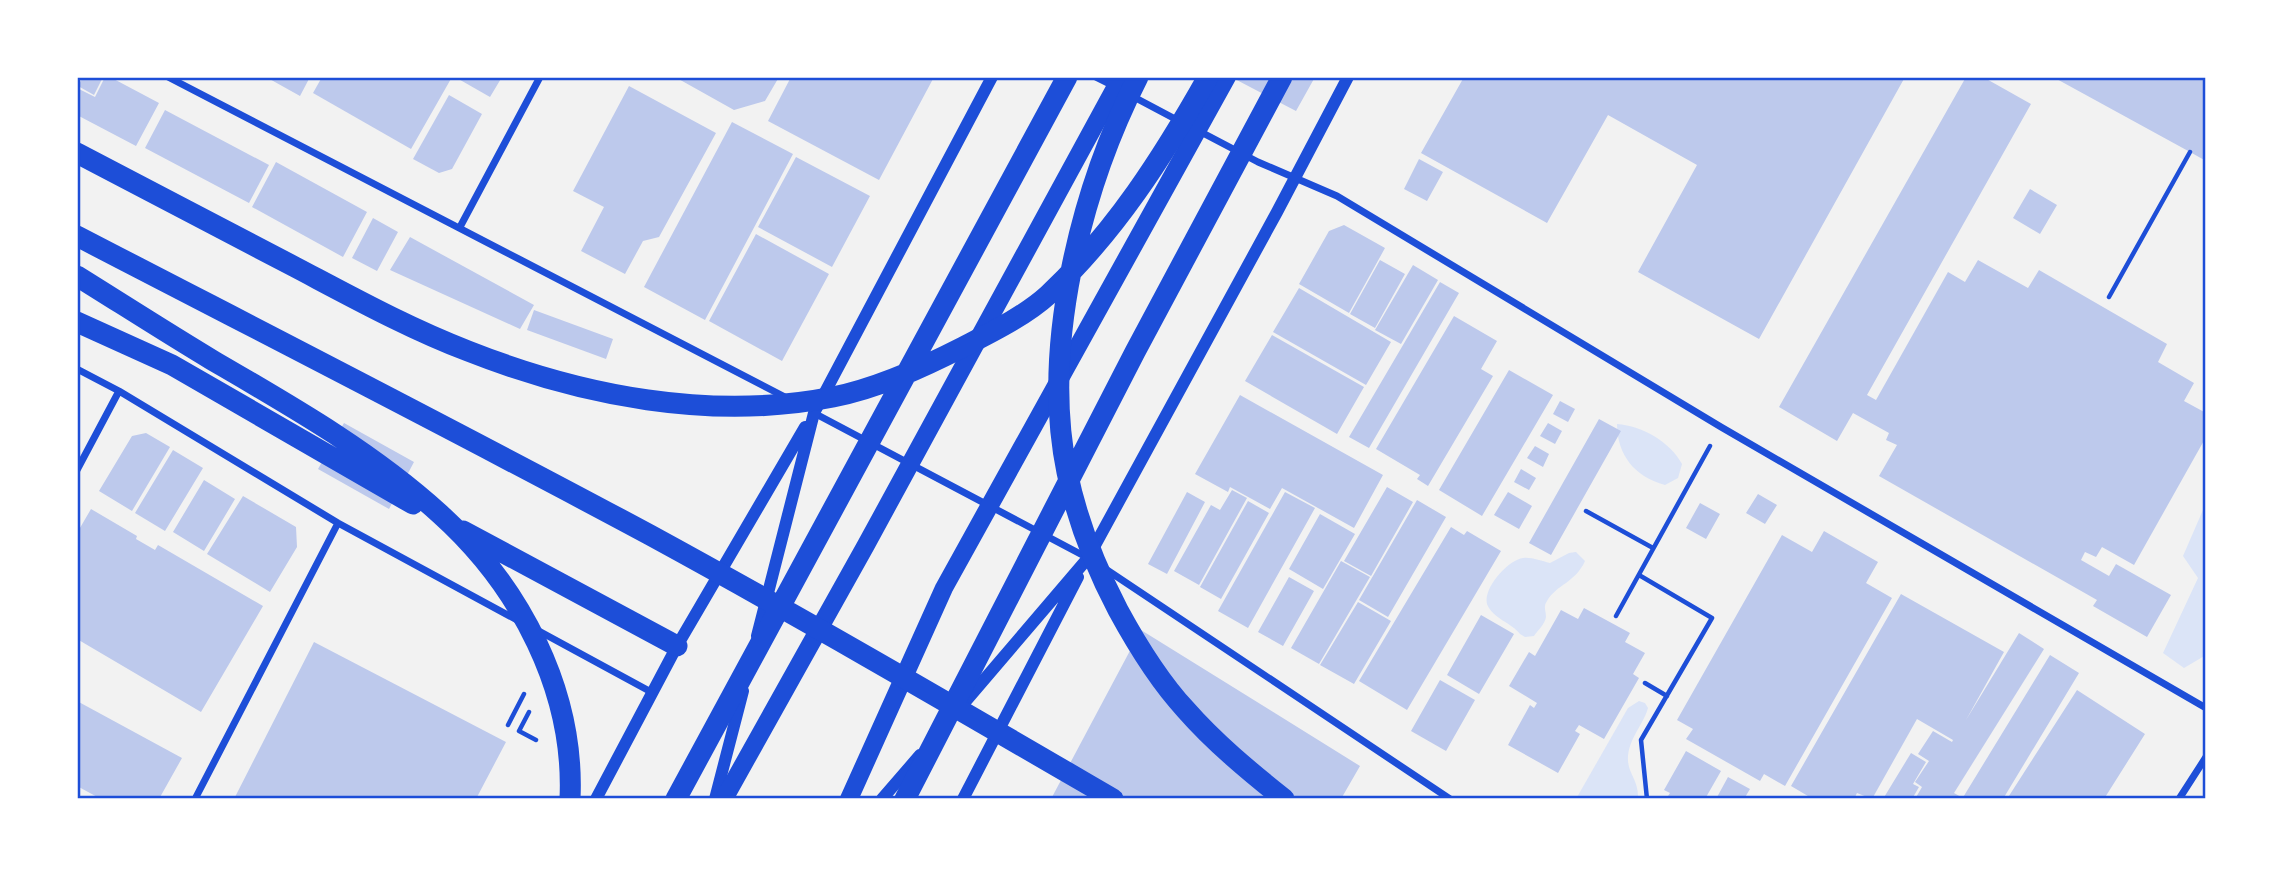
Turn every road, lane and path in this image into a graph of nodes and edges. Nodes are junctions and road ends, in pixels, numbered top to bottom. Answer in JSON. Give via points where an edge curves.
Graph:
{"nodes":[{"id":1,"x":168,"y":77,"type":"edge"},
{"id":2,"x":540,"y":77,"type":"edge"},
{"id":3,"x":992,"y":77,"type":"edge"},
{"id":4,"x":1067,"y":77,"type":"edge"},
{"id":5,"x":1096,"y":77,"type":"edge"},
{"id":6,"x":1121,"y":77,"type":"edge"},
{"id":7,"x":1138,"y":77,"type":"edge"},
{"id":8,"x":1208,"y":77,"type":"edge"},
{"id":9,"x":1227,"y":77,"type":"edge"},
{"id":10,"x":1282,"y":77,"type":"edge"},
{"id":11,"x":1348,"y":77,"type":"edge"},
{"id":12,"x":2190,"y":152,"type":"dead end"},
{"id":13,"x":77,"y":153,"type":"edge"},
{"id":14,"x":1295,"y":178,"type":"junction"},
{"id":15,"x":460,"y":227,"type":"junction"},
{"id":16,"x":77,"y":236,"type":"edge"},
{"id":17,"x":77,"y":276,"type":"edge"},
{"id":18,"x":2109,"y":297,"type":"dead end"},
{"id":19,"x":77,"y":322,"type":"edge"},
{"id":20,"x":77,"y":369,"type":"edge"},
{"id":21,"x":119,"y":391,"type":"junction"},
{"id":22,"x":814,"y":413,"type":"junction"},
{"id":23,"x":1721,"y":427,"type":"junction"},
{"id":24,"x":77,"y":470,"type":"edge"},
{"id":25,"x":1586,"y":512,"type":"dead end"},
{"id":26,"x":338,"y":523,"type":"junction"},
{"id":27,"x":1653,"y":548,"type":"junction"},
{"id":28,"x":1088,"y":558,"type":"junction"},
{"id":29,"x":1639,"y":575,"type":"junction"},
{"id":30,"x":1615,"y":617,"type":"dead end"},
{"id":31,"x":677,"y":646,"type":"junction"},
{"id":32,"x":1645,"y":683,"type":"dead end"},
{"id":33,"x":653,"y":693,"type":"junction"},
{"id":34,"x":1667,"y":696,"type":"junction"},
{"id":35,"x":535,"y":700,"type":"dead end"},
{"id":36,"x":2206,"y":708,"type":"edge"},
{"id":37,"x":530,"y":710,"type":"dead end"},
{"id":38,"x":508,"y":725,"type":"dead end"},
{"id":39,"x":520,"y":731,"type":"dead end"},
{"id":40,"x":2206,"y":757,"type":"edge"},
{"id":41,"x":195,"y":799,"type":"edge"},
{"id":42,"x":570,"y":799,"type":"edge"},
{"id":43,"x":596,"y":799,"type":"edge"},
{"id":44,"x":676,"y":799,"type":"edge"},
{"id":45,"x":715,"y":799,"type":"edge"},
{"id":46,"x":724,"y":799,"type":"edge"},
{"id":47,"x":849,"y":799,"type":"edge"},
{"id":48,"x":882,"y":799,"type":"edge"},
{"id":49,"x":905,"y":799,"type":"edge"},
{"id":50,"x":963,"y":799,"type":"edge"},
{"id":51,"x":1114,"y":799,"type":"edge"},
{"id":52,"x":1284,"y":799,"type":"edge"},
{"id":53,"x":1450,"y":799,"type":"edge"},
{"id":54,"x":1647,"y":799,"type":"edge"},
{"id":55,"x":2179,"y":799,"type":"edge"}],
"edges":[{"from":1,"to":15,"type":"street"},
{"from":2,"to":15,"type":"street"},
{"from":3,"to":22,"type":"street"},
{"from":4,"to":44,"type":"highway"},
{"from":5,"to":14,"type":"street"},
{"from":6,"to":46,"type":"main road"},
{"from":7,"to":52,"type":"highway","via":[[1106,149],[1067,293],[1060,359],[1066,470],[1080,524],[1103,582],[1136,644],[1185,710],[1239,764]]},
{"from":8,"to":13,"type":"highway","via":[[1132,201],[1092,251],[1045,298],[993,331],[881,384],[832,397],[775,404],[712,407],[604,393],[526,372],[395,319]]},
{"from":9,"to":47,"type":"main road","via":[[944,588]]},
{"from":10,"to":49,"type":"highway"},
{"from":11,"to":14,"type":"street"},
{"from":12,"to":18,"type":"path"},
{"from":14,"to":23,"type":"street","via":[[1337,196]]},
{"from":14,"to":28,"type":"street"},
{"from":15,"to":22,"type":"street"},
{"from":16,"to":51,"type":"highway","via":[[652,537]]},
{"from":17,"to":42,"type":"highway","via":[[313,419],[442,515],[499,579],[538,645],[563,715]]},
{"from":19,"to":31,"type":"highway","via":[[172,365],[363,477]]},
{"from":20,"to":21,"type":"street"},
{"from":21,"to":24,"type":"street"},
{"from":21,"to":26,"type":"street"},
{"from":22,"to":28,"type":"street"},
{"from":22,"to":31,"type":"street"},
{"from":22,"to":45,"type":"street"},
{"from":23,"to":27,"type":"path"},
{"from":23,"to":36,"type":"street"},
{"from":25,"to":27,"type":"path"},
{"from":26,"to":33,"type":"street"},
{"from":26,"to":41,"type":"street"},
{"from":27,"to":29,"type":"path"},
{"from":28,"to":48,"type":"street"},
{"from":28,"to":50,"type":"street"},
{"from":28,"to":53,"type":"street"},
{"from":29,"to":30,"type":"path"},
{"from":29,"to":34,"type":"path","via":[[1712,618]]},
{"from":31,"to":33,"type":"street"},
{"from":32,"to":34,"type":"path"},
{"from":33,"to":43,"type":"street"},
{"from":34,"to":54,"type":"path","via":[[1641,740]]},
{"from":35,"to":38,"type":"path","via":[[524,694]]},
{"from":37,"to":39,"type":"path"},
{"from":40,"to":55,"type":"street"}]}
